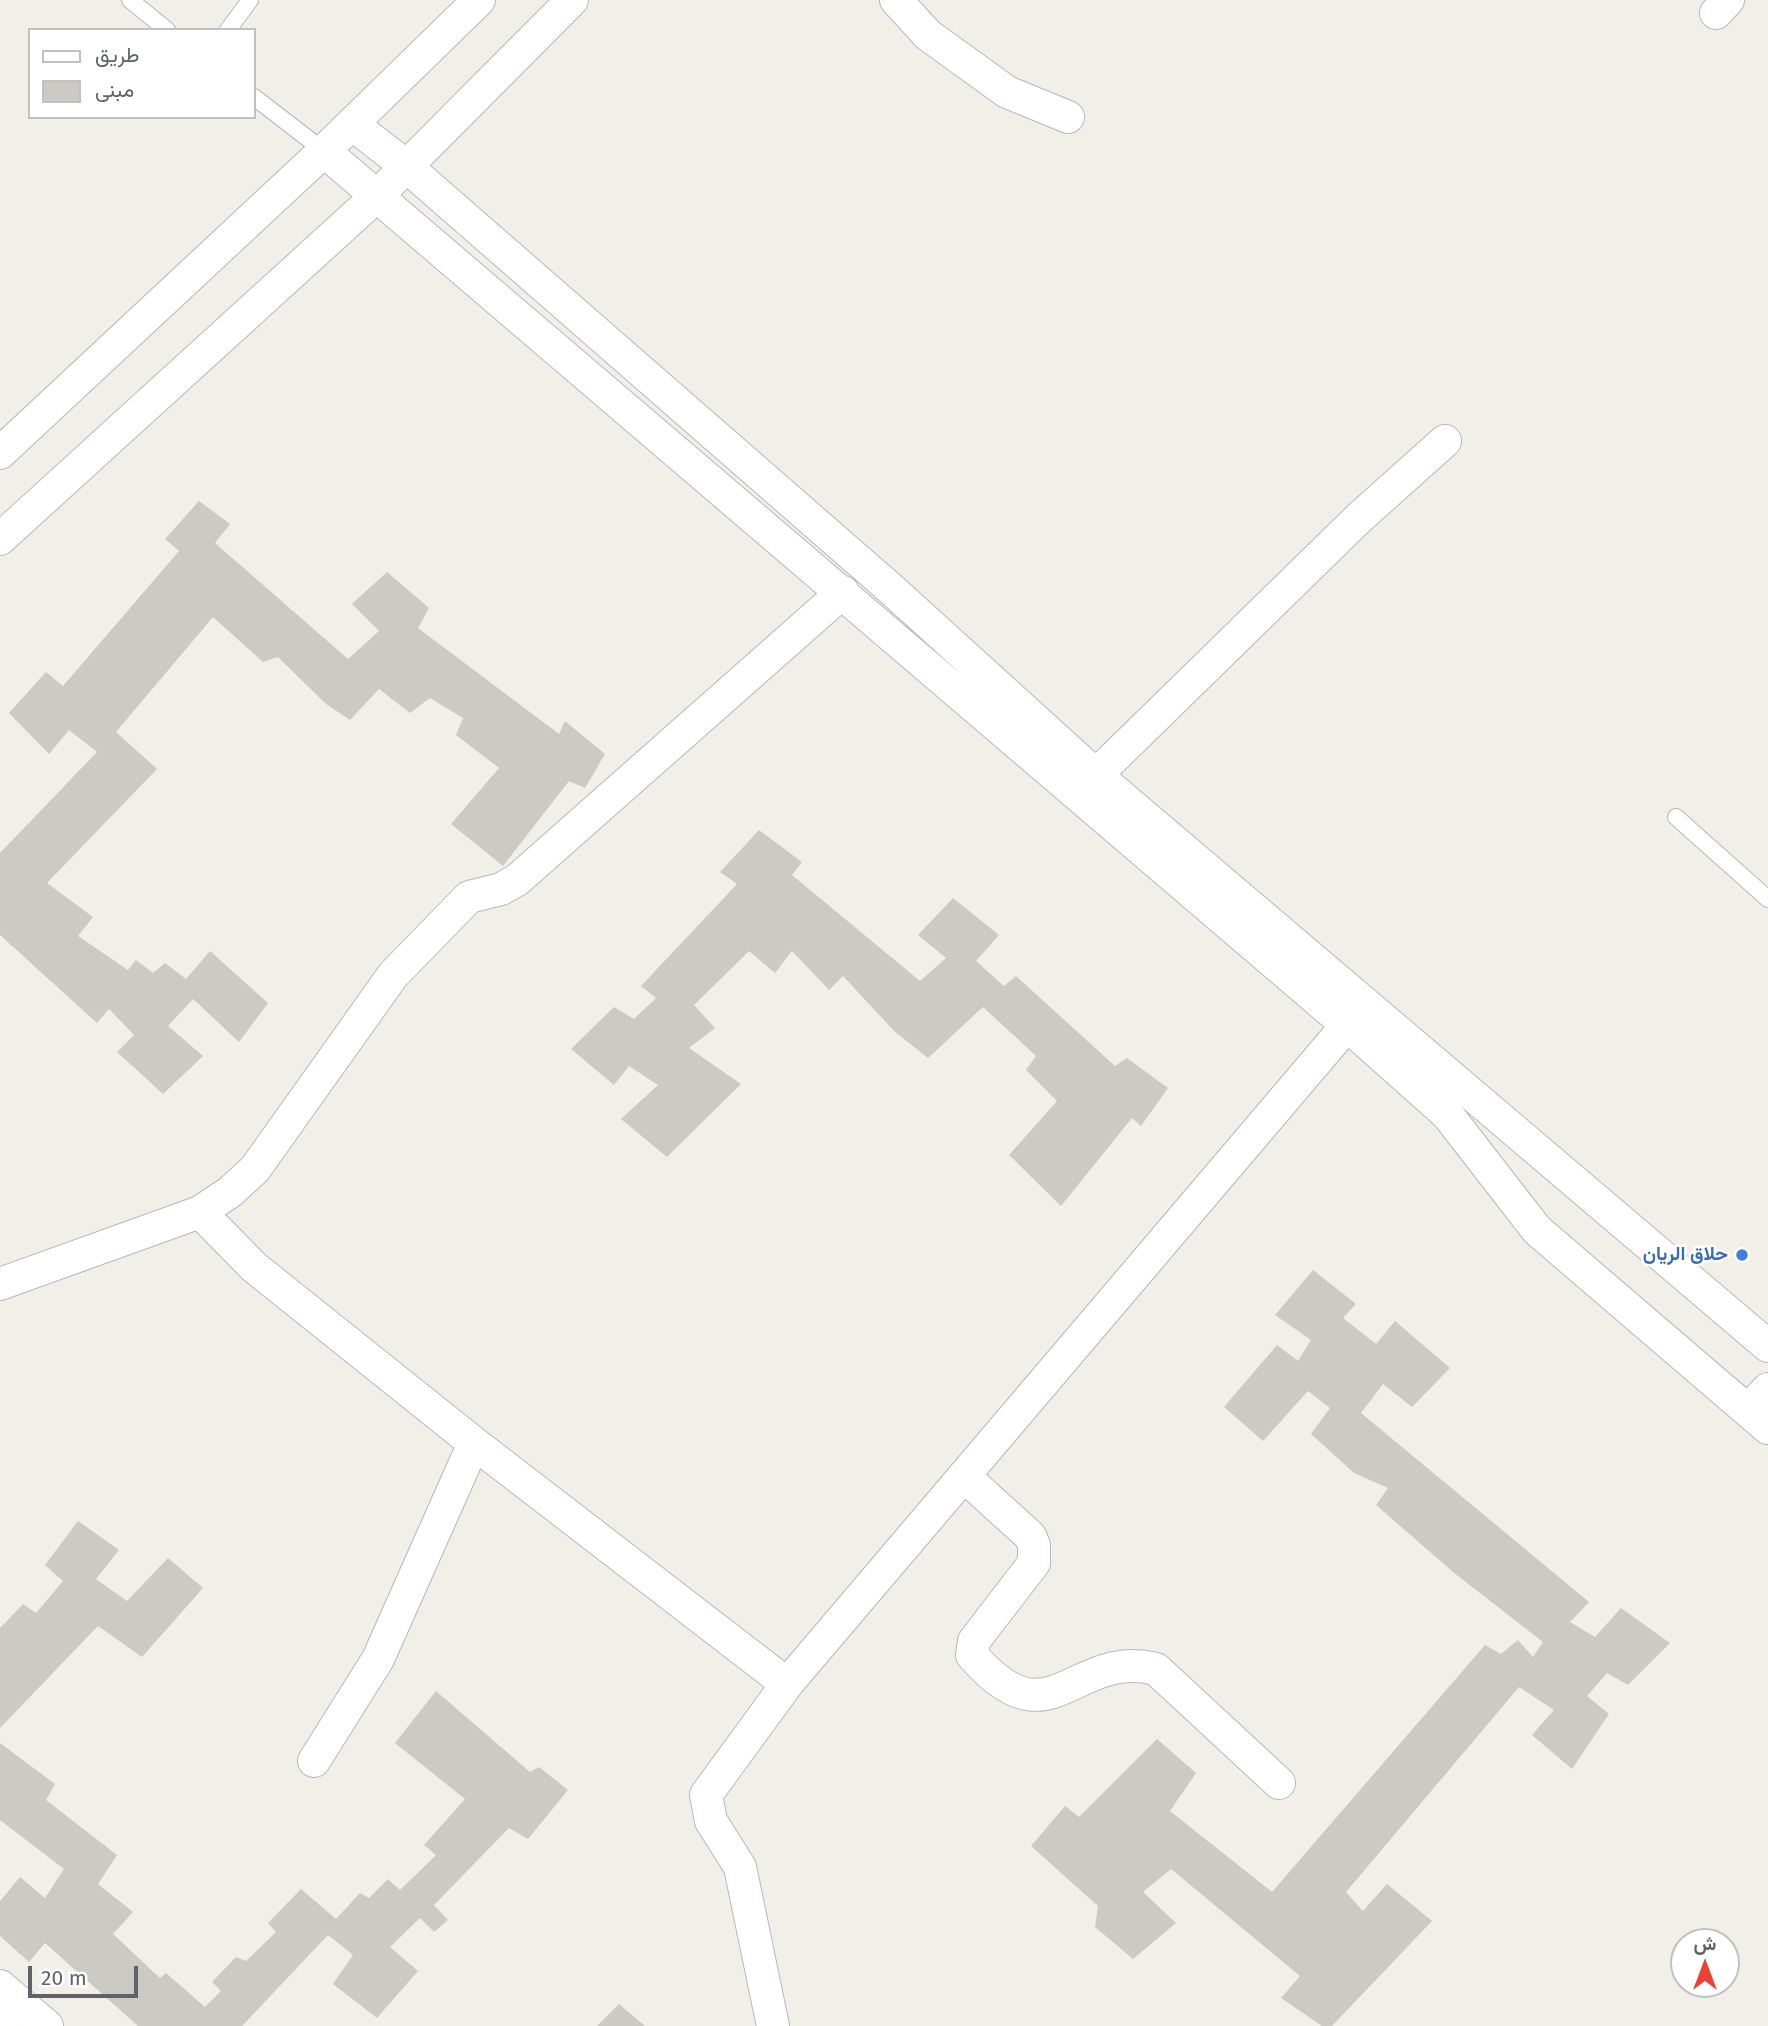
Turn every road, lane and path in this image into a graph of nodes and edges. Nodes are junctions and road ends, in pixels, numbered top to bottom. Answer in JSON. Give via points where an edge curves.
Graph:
{"nodes":[{"id":1,"x":130,"y":0,"type":"edge"},
{"id":2,"x":250,"y":0,"type":"edge"},
{"id":3,"x":479,"y":0,"type":"edge"},
{"id":4,"x":572,"y":0,"type":"edge"},
{"id":5,"x":897,"y":0,"type":"edge"},
{"id":6,"x":165,"y":28,"type":"edge"},
{"id":7,"x":229,"y":28,"type":"edge"},
{"id":8,"x":256,"y":99,"type":"edge"},
{"id":9,"x":1068,"y":117,"type":"dead end"},
{"id":10,"x":352,"y":124,"type":"junction"},
{"id":11,"x":324,"y":151,"type":"junction"},
{"id":12,"x":406,"y":166,"type":"junction"},
{"id":13,"x":379,"y":194,"type":"junction"},
{"id":14,"x":1445,"y":442,"type":"dead end"},
{"id":15,"x":0,"y":453,"type":"edge"},
{"id":16,"x":0,"y":539,"type":"edge"},
{"id":17,"x":843,"y":592,"type":"junction"},
{"id":18,"x":1096,"y":775,"type":"junction"},
{"id":19,"x":1676,"y":817,"type":"dead end"},
{"id":20,"x":1768,"y":899,"type":"edge"},
{"id":21,"x":1356,"y":1014,"type":"junction"},
{"id":22,"x":200,"y":1212,"type":"junction"},
{"id":23,"x":0,"y":1284,"type":"edge"},
{"id":24,"x":1768,"y":1346,"type":"edge"},
{"id":25,"x":1761,"y":1409,"type":"edge"},
{"id":26,"x":474,"y":1443,"type":"junction"},
{"id":27,"x":964,"y":1476,"type":"junction"},
{"id":28,"x":787,"y":1684,"type":"junction"},
{"id":29,"x":314,"y":1761,"type":"dead end"},
{"id":30,"x":1279,"y":1783,"type":"dead end"},
{"id":31,"x":0,"y":1986,"type":"edge"},
{"id":32,"x":0,"y":2021,"type":"edge"},
{"id":33,"x":6,"y":2026,"type":"edge"},
{"id":34,"x":47,"y":2026,"type":"edge"},
{"id":35,"x":773,"y":2026,"type":"edge"}],
"edges":[{"from":1,"to":6,"type":"lane"},
{"from":2,"to":7,"type":"lane"},
{"from":3,"to":10,"type":"street"},
{"from":4,"to":12,"type":"street"},
{"from":5,"to":9,"type":"street","via":[[928,35],[1007,92]]},
{"from":8,"to":11,"type":"lane"},
{"from":10,"to":11,"type":"street"},
{"from":10,"to":12,"type":"street"},
{"from":11,"to":13,"type":"street"},
{"from":11,"to":15,"type":"street"},
{"from":12,"to":13,"type":"street"},
{"from":12,"to":18,"type":"street","via":[[891,589]]},
{"from":13,"to":16,"type":"street"},
{"from":13,"to":17,"type":"street"},
{"from":14,"to":18,"type":"street","via":[[1359,517]]},
{"from":17,"to":21,"type":"street"},
{"from":17,"to":22,"type":"street","via":[[517,880],[469,897],[393,975],[255,1169]]},
{"from":18,"to":21,"type":"street"},
{"from":19,"to":20,"type":"lane"},
{"from":21,"to":24,"type":"street"},
{"from":21,"to":25,"type":"street","via":[[1447,1114],[1536,1230]]},
{"from":21,"to":27,"type":"street"},
{"from":22,"to":23,"type":"street"},
{"from":22,"to":26,"type":"street","via":[[254,1267]]},
{"from":26,"to":28,"type":"street"},
{"from":26,"to":29,"type":"street","via":[[378,1659]]},
{"from":27,"to":28,"type":"street"},
{"from":27,"to":30,"type":"street","via":[[1030,1536],[1034,1545],[1034,1563],[974,1641],[972,1655],[997,1682],[1026,1696],[1047,1695],[1112,1667],[1134,1663],[1156,1669]]},
{"from":28,"to":35,"type":"street","via":[[706,1795],[710,1821],[740,1867]]},
{"from":31,"to":34,"type":"street"},
{"from":32,"to":33,"type":"street"}]}
